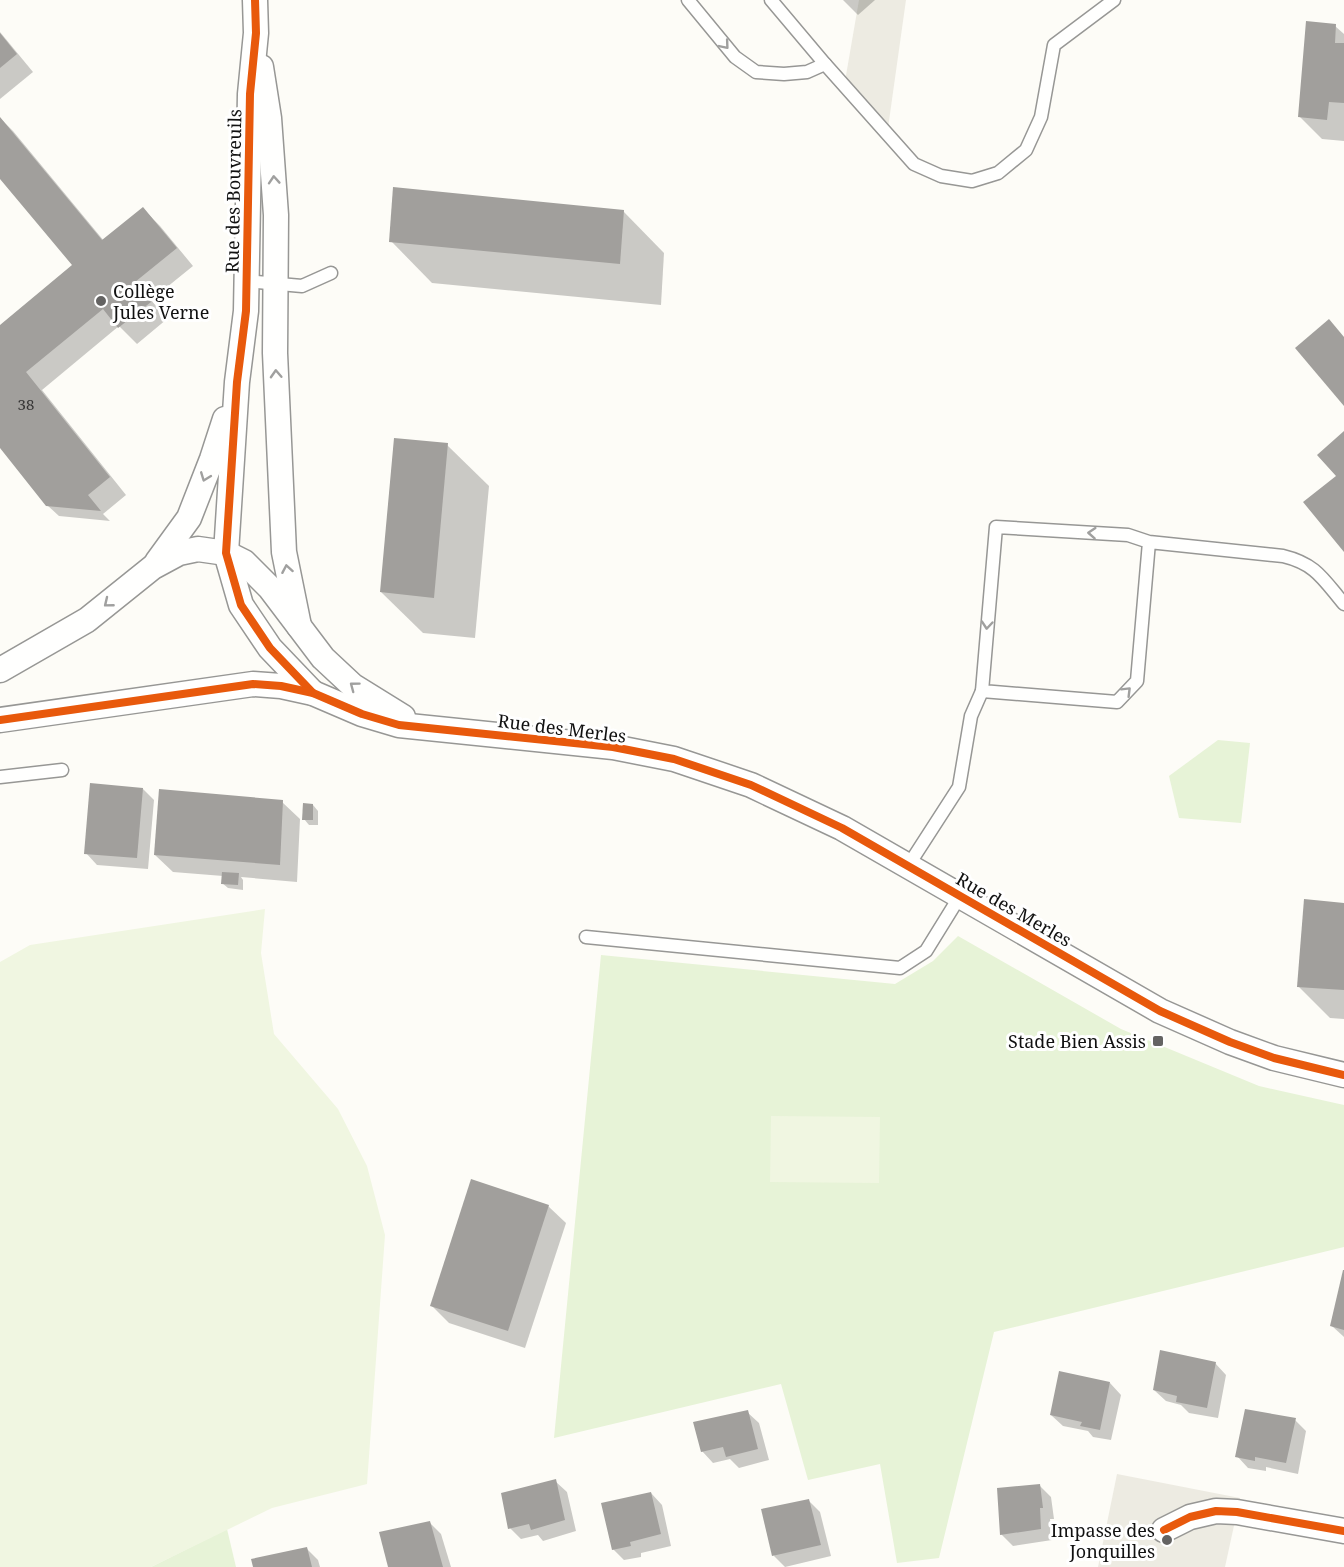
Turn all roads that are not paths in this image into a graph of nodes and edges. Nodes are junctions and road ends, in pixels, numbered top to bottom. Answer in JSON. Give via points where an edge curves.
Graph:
{"nodes":[{"id":1,"x":255,"y":0,"type":"edge"},
{"id":2,"x":688,"y":0,"type":"edge"},
{"id":3,"x":771,"y":0,"type":"edge"},
{"id":4,"x":1114,"y":0,"type":"edge"},
{"id":5,"x":256,"y":33,"type":"junction"},
{"id":6,"x":825,"y":64,"type":"junction"},
{"id":7,"x":331,"y":273,"type":"dead end"},
{"id":8,"x":246,"y":281,"type":"junction"},
{"id":9,"x":277,"y":283,"type":"junction"},
{"id":10,"x":237,"y":382,"type":"junction"},
{"id":11,"x":1149,"y":542,"type":"junction"},
{"id":12,"x":226,"y":554,"type":"junction"},
{"id":13,"x":153,"y":567,"type":"junction"},
{"id":14,"x":1344,"y":604,"type":"edge"},
{"id":15,"x":298,"y":626,"type":"junction"},
{"id":16,"x":270,"y":648,"type":"junction"},
{"id":17,"x":0,"y":670,"type":"edge"},
{"id":18,"x":253,"y":684,"type":"junction"},
{"id":19,"x":982,"y":691,"type":"junction"},
{"id":20,"x":313,"y":693,"type":"junction"},
{"id":21,"x":0,"y":720,"type":"edge"},
{"id":22,"x":421,"y":728,"type":"junction"},
{"id":23,"x":62,"y":770,"type":"dead end"},
{"id":24,"x":0,"y":777,"type":"edge"},
{"id":25,"x":908,"y":866,"type":"junction"},
{"id":26,"x":960,"y":896,"type":"junction"},
{"id":27,"x":586,"y":937,"type":"dead end"},
{"id":28,"x":1344,"y":1075,"type":"edge"},
{"id":29,"x":1164,"y":1530,"type":"dead end"},
{"id":30,"x":1344,"y":1531,"type":"edge"}],
"edges":[{"from":1,"to":5,"type":"street","name":"Rue des Bouvreuils"},
{"from":2,"to":6,"type":"lane","one_way":true,"via":[[735,57],[756,72],[807,72]]},
{"from":3,"to":6,"type":"lane"},
{"from":4,"to":6,"type":"lane","via":[[1054,45],[1041,117],[1026,150],[998,173],[972,180],[941,176],[914,164]]},
{"from":5,"to":8,"type":"street","name":"Rue des Bouvreuils","via":[[250,94]]},
{"from":9,"to":5,"type":"street","name":"Rue des Bouvreuils","one_way":true,"via":[[270,118]]},
{"from":7,"to":9,"type":"lane","via":[[302,286]]},
{"from":8,"to":9,"type":"lane"},
{"from":8,"to":10,"type":"street","name":"Rue des Bouvreuils"},
{"from":15,"to":9,"type":"street","name":"Rue des Bouvreuils","one_way":true,"via":[[284,552],[275,353]]},
{"from":10,"to":12,"type":"street"},
{"from":10,"to":13,"type":"street","one_way":true,"via":[[189,518]]},
{"from":11,"to":14,"type":"lane","via":[[1299,560],[1315,569]]},
{"from":19,"to":11,"type":"lane","one_way":true,"via":[[1117,702],[1137,681]]},
{"from":11,"to":19,"type":"lane","one_way":true,"via":[[1128,535],[996,527]]},
{"from":12,"to":13,"type":"street","via":[[198,549],[179,553]]},
{"from":12,"to":15,"type":"street","name":"Rue des Merles","via":[[244,562],[270,588]]},
{"from":12,"to":16,"type":"street","via":[[242,605]]},
{"from":13,"to":17,"type":"street","one_way":true,"via":[[87,620]]},
{"from":15,"to":16,"type":"street"},
{"from":22,"to":15,"type":"street","name":"Rue des Merles","one_way":true,"via":[[353,686],[323,658]]},
{"from":16,"to":18,"type":"street"},
{"from":16,"to":20,"type":"street"},
{"from":18,"to":20,"type":"street","name":"Rue des Merles"},
{"from":18,"to":21,"type":"street","name":"Rue des Merles"},
{"from":19,"to":25,"type":"lane","via":[[971,716],[959,787]]},
{"from":20,"to":22,"type":"street","name":"Rue des Merles","via":[[362,714]]},
{"from":22,"to":25,"type":"street","name":"Rue des Merles","via":[[613,747],[674,759],[751,785],[842,828]]},
{"from":23,"to":24,"type":"lane"},
{"from":25,"to":26,"type":"street","name":"Rue des Merles"},
{"from":26,"to":27,"type":"lane","via":[[926,951],[900,968]]},
{"from":26,"to":28,"type":"street","name":"Rue des Merles","via":[[1165,1013],[1274,1058]]},
{"from":29,"to":30,"type":"street","via":[[1216,1510]]}]}
